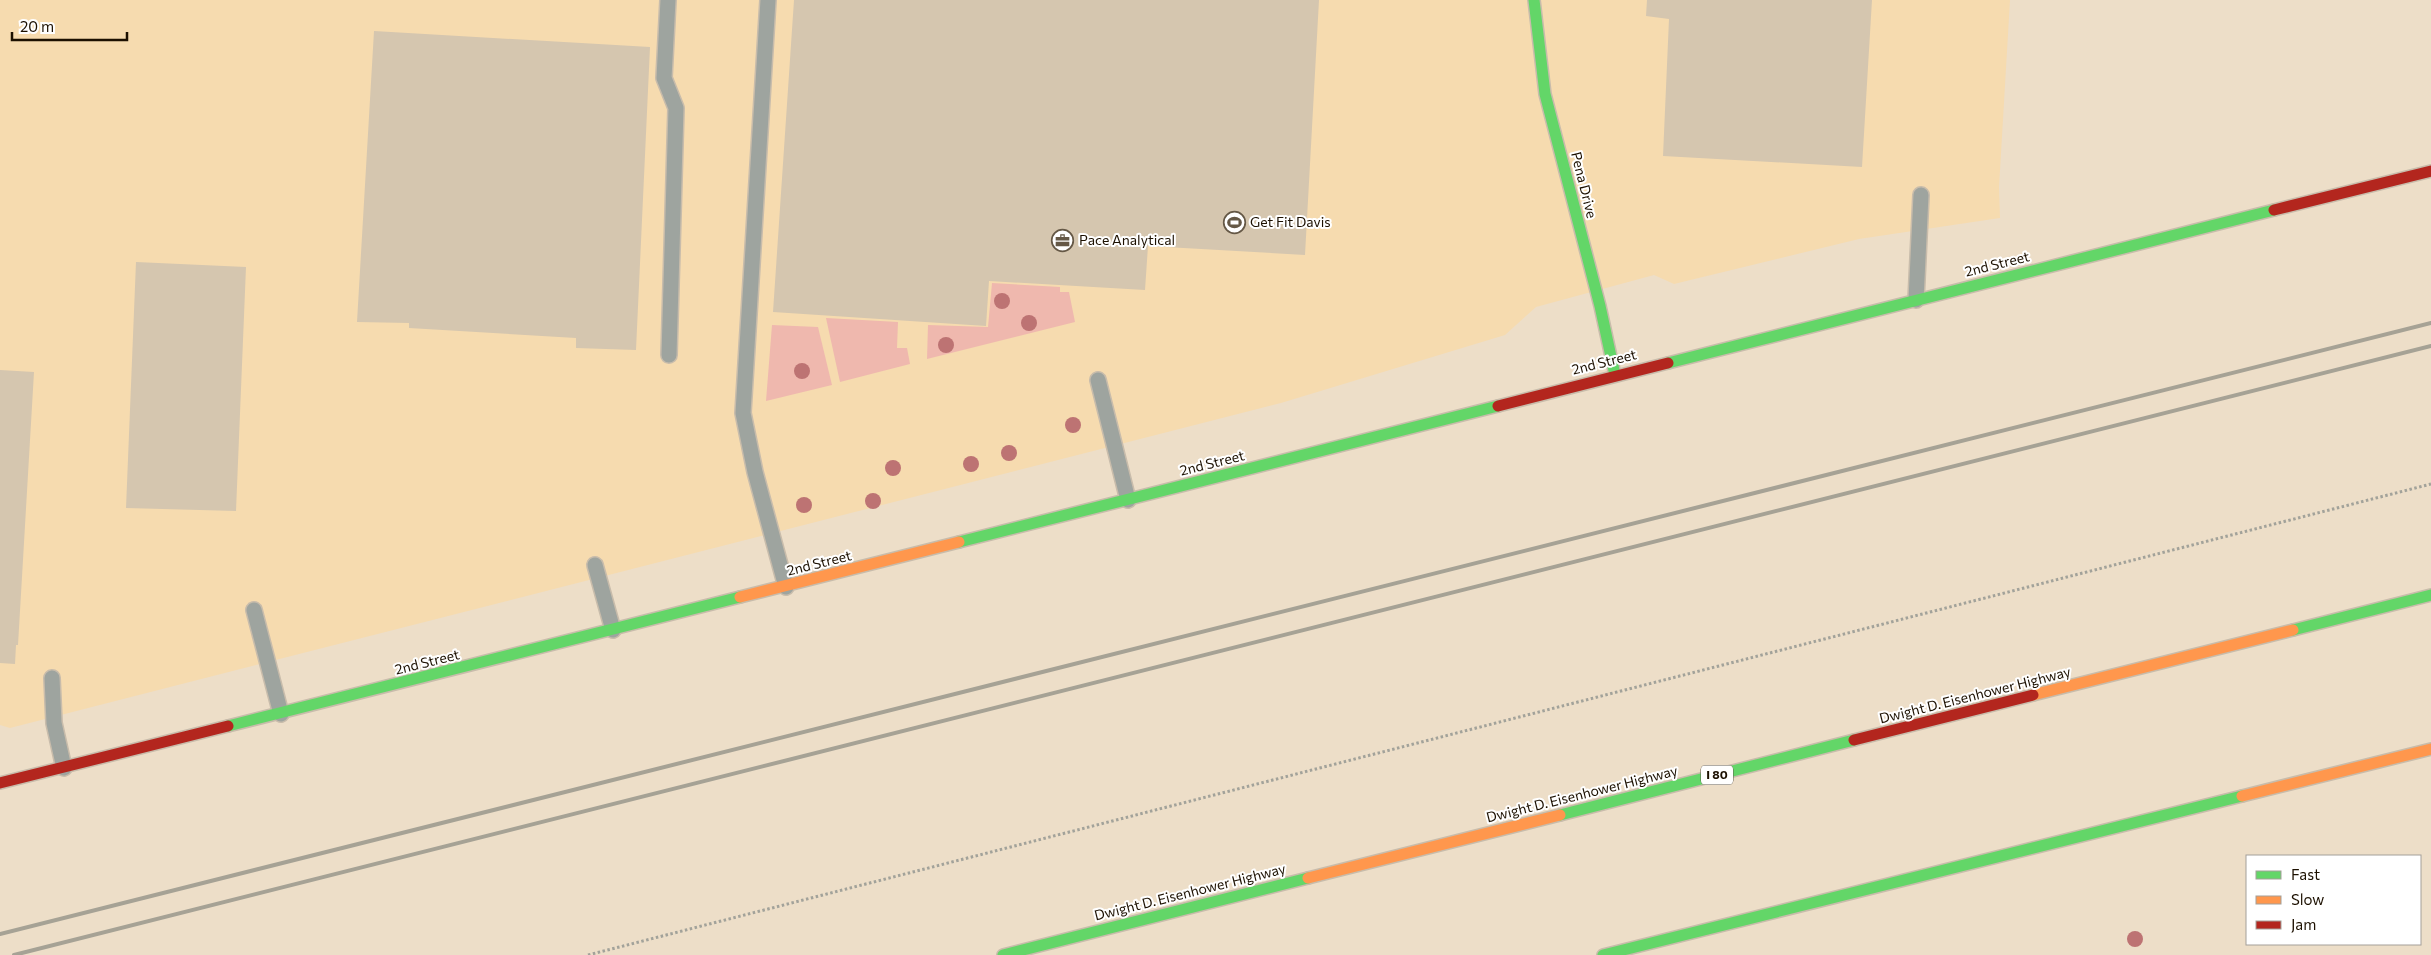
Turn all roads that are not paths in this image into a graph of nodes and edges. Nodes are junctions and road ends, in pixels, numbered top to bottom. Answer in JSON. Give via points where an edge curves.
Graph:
{"nodes":[{"id":1,"x":668,"y":0,"type":"edge"},
{"id":2,"x":768,"y":0,"type":"edge"},
{"id":3,"x":1534,"y":0,"type":"edge"},
{"id":4,"x":2431,"y":171,"type":"edge"},
{"id":5,"x":1921,"y":195,"type":"dead end"},
{"id":6,"x":1916,"y":300,"type":"junction"},
{"id":7,"x":669,"y":355,"type":"dead end"},
{"id":8,"x":1615,"y":375,"type":"junction"},
{"id":9,"x":1098,"y":380,"type":"dead end"},
{"id":10,"x":1128,"y":500,"type":"junction"},
{"id":11,"x":595,"y":565,"type":"dead end"},
{"id":12,"x":786,"y":587,"type":"junction"},
{"id":13,"x":2431,"y":595,"type":"edge"},
{"id":14,"x":254,"y":610,"type":"dead end"},
{"id":15,"x":613,"y":630,"type":"junction"},
{"id":16,"x":52,"y":678,"type":"dead end"},
{"id":17,"x":281,"y":714,"type":"junction"},
{"id":18,"x":2431,"y":749,"type":"edge"},
{"id":19,"x":64,"y":768,"type":"junction"},
{"id":20,"x":0,"y":783,"type":"edge"},
{"id":21,"x":1003,"y":955,"type":"edge"},
{"id":22,"x":1603,"y":955,"type":"edge"}],
"edges":[{"from":1,"to":7,"type":"lane","via":[[664,78],[676,108]]},
{"from":2,"to":12,"type":"lane","via":[[743,413],[755,472]]},
{"from":3,"to":8,"type":"main road","name":"Pena Drive","via":[[1545,94]]},
{"from":4,"to":6,"type":"main road","name":"2nd Street"},
{"from":5,"to":6,"type":"lane"},
{"from":6,"to":8,"type":"main road","name":"2nd Street"},
{"from":8,"to":10,"type":"main road","name":"2nd Street"},
{"from":9,"to":10,"type":"lane"},
{"from":10,"to":12,"type":"main road","name":"2nd Street"},
{"from":11,"to":15,"type":"lane"},
{"from":12,"to":15,"type":"main road","name":"2nd Street"},
{"from":13,"to":21,"type":"main road","name":"Dwight D. Eisenhower Highway","number":"I 80"},
{"from":14,"to":17,"type":"lane"},
{"from":15,"to":17,"type":"main road","name":"2nd Street"},
{"from":16,"to":19,"type":"lane","via":[[54,723]]},
{"from":17,"to":19,"type":"main road","name":"2nd Street"},
{"from":18,"to":22,"type":"main road"},
{"from":19,"to":20,"type":"main road","name":"2nd Street"}]}
